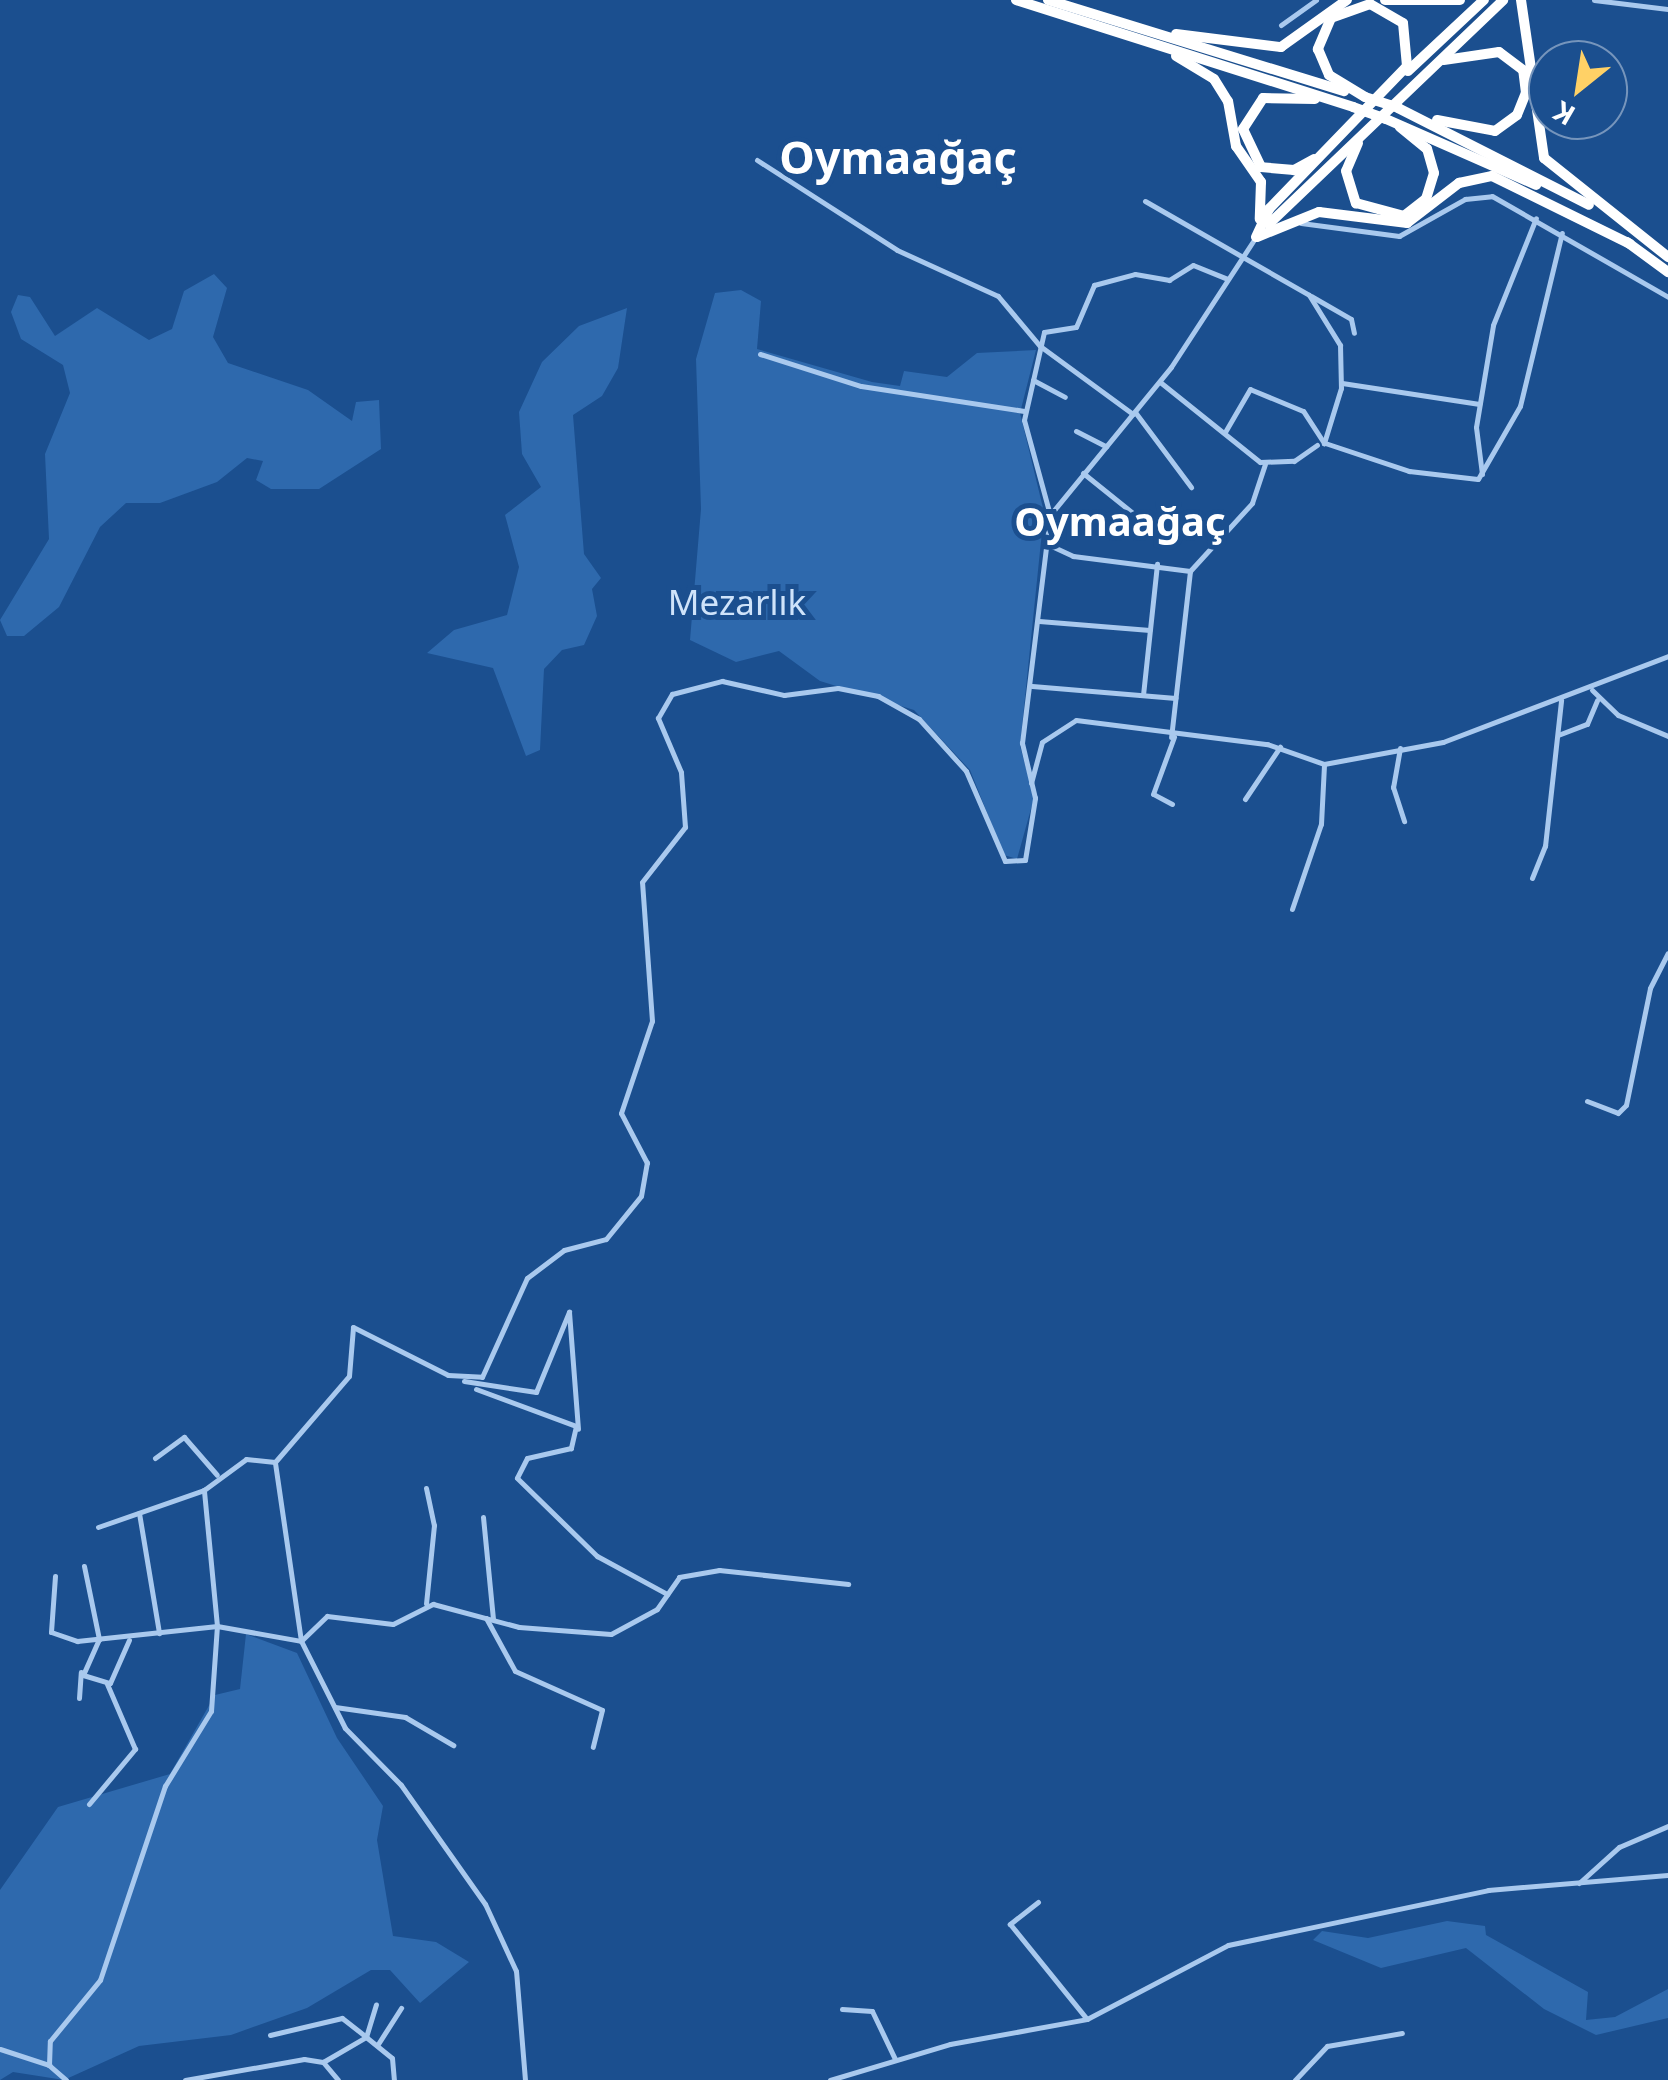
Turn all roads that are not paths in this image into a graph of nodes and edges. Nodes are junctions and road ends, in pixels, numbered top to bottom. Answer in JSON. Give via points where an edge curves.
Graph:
{"nodes":[{"id":1,"x":1016,"y":0,"type":"edge"},
{"id":2,"x":1048,"y":0,"type":"edge"},
{"id":3,"x":1316,"y":0,"type":"edge"},
{"id":4,"x":1347,"y":0,"type":"edge"},
{"id":5,"x":1385,"y":0,"type":"edge"},
{"id":6,"x":1460,"y":0,"type":"edge"},
{"id":7,"x":1484,"y":0,"type":"edge"},
{"id":8,"x":1503,"y":0,"type":"edge"},
{"id":9,"x":1521,"y":0,"type":"edge"},
{"id":10,"x":1594,"y":0,"type":"edge"},
{"id":11,"x":1606,"y":1,"type":"edge"},
{"id":12,"x":1668,"y":8,"type":"edge"},
{"id":13,"x":1281,"y":24,"type":"dead end"},
{"id":14,"x":1130,"y":31,"type":"junction"},
{"id":15,"x":1438,"y":63,"type":"junction"},
{"id":16,"x":1388,"y":90,"type":"junction"},
{"id":17,"x":1364,"y":97,"type":"junction"},
{"id":18,"x":1353,"y":108,"type":"junction"},
{"id":19,"x":1398,"y":108,"type":"junction"},
{"id":20,"x":1386,"y":120,"type":"junction"},
{"id":21,"x":1372,"y":123,"type":"junction"},
{"id":22,"x":1331,"y":148,"type":"junction"},
{"id":23,"x":757,"y":160,"type":"dead end"},
{"id":24,"x":1146,"y":201,"type":"dead end"},
{"id":25,"x":1536,"y":218,"type":"junction"},
{"id":26,"x":1278,"y":224,"type":"junction"},
{"id":27,"x":1562,"y":232,"type":"junction"},
{"id":28,"x":1256,"y":237,"type":"junction"},
{"id":29,"x":1630,"y":244,"type":"junction"},
{"id":30,"x":1241,"y":258,"type":"junction"},
{"id":31,"x":1668,"y":258,"type":"edge"},
{"id":32,"x":1668,"y":272,"type":"edge"},
{"id":33,"x":1227,"y":278,"type":"junction"},
{"id":34,"x":1309,"y":295,"type":"junction"},
{"id":35,"x":1668,"y":297,"type":"edge"},
{"id":36,"x":1354,"y":333,"type":"dead end"},
{"id":37,"x":1040,"y":346,"type":"junction"},
{"id":38,"x":760,"y":354,"type":"dead end"},
{"id":39,"x":1032,"y":380,"type":"junction"},
{"id":40,"x":1160,"y":382,"type":"junction"},
{"id":41,"x":1342,"y":383,"type":"junction"},
{"id":42,"x":1066,"y":397,"type":"dead end"},
{"id":43,"x":1479,"y":404,"type":"junction"},
{"id":44,"x":1024,"y":411,"type":"junction"},
{"id":45,"x":1134,"y":413,"type":"junction"},
{"id":46,"x":1076,"y":431,"type":"dead end"},
{"id":47,"x":1224,"y":432,"type":"junction"},
{"id":48,"x":1321,"y":444,"type":"junction"},
{"id":49,"x":1106,"y":446,"type":"junction"},
{"id":50,"x":1264,"y":464,"type":"junction"},
{"id":51,"x":1083,"y":473,"type":"junction"},
{"id":52,"x":1482,"y":474,"type":"junction"},
{"id":53,"x":1190,"y":487,"type":"dead end"},
{"id":54,"x":1134,"y":514,"type":"dead end"},
{"id":55,"x":1050,"y":515,"type":"junction"},
{"id":56,"x":1044,"y":542,"type":"junction"},
{"id":57,"x":1157,"y":564,"type":"junction"},
{"id":58,"x":1190,"y":572,"type":"junction"},
{"id":59,"x":1039,"y":621,"type":"junction"},
{"id":60,"x":1150,"y":630,"type":"junction"},
{"id":61,"x":1668,"y":656,"type":"edge"},
{"id":62,"x":1032,"y":686,"type":"junction"},
{"id":63,"x":1592,"y":690,"type":"junction"},
{"id":64,"x":1143,"y":694,"type":"junction"},
{"id":65,"x":1176,"y":698,"type":"junction"},
{"id":66,"x":1562,"y":698,"type":"junction"},
{"id":67,"x":1596,"y":700,"type":"junction"},
{"id":68,"x":1172,"y":736,"type":"junction"},
{"id":69,"x":1557,"y":736,"type":"junction"},
{"id":70,"x":1668,"y":736,"type":"edge"},
{"id":71,"x":1280,"y":747,"type":"junction"},
{"id":72,"x":1400,"y":748,"type":"junction"},
{"id":73,"x":1324,"y":764,"type":"junction"},
{"id":74,"x":1031,"y":787,"type":"junction"},
{"id":75,"x":1245,"y":799,"type":"dead end"},
{"id":76,"x":1172,"y":804,"type":"dead end"},
{"id":77,"x":1404,"y":821,"type":"dead end"},
{"id":78,"x":1532,"y":878,"type":"dead end"},
{"id":79,"x":1292,"y":909,"type":"dead end"},
{"id":80,"x":1668,"y":953,"type":"edge"},
{"id":81,"x":1587,"y":1101,"type":"dead end"},
{"id":82,"x":461,"y":1379,"type":"junction"},
{"id":83,"x":476,"y":1389,"type":"junction"},
{"id":84,"x":578,"y":1430,"type":"junction"},
{"id":85,"x":155,"y":1458,"type":"dead end"},
{"id":86,"x":275,"y":1462,"type":"junction"},
{"id":87,"x":216,"y":1475,"type":"junction"},
{"id":88,"x":426,"y":1488,"type":"dead end"},
{"id":89,"x":204,"y":1490,"type":"junction"},
{"id":90,"x":139,"y":1513,"type":"junction"},
{"id":91,"x":483,"y":1517,"type":"dead end"},
{"id":92,"x":98,"y":1527,"type":"dead end"},
{"id":93,"x":84,"y":1566,"type":"dead end"},
{"id":94,"x":55,"y":1576,"type":"dead end"},
{"id":95,"x":848,"y":1584,"type":"dead end"},
{"id":96,"x":668,"y":1594,"type":"junction"},
{"id":97,"x":426,"y":1605,"type":"junction"},
{"id":98,"x":489,"y":1619,"type":"junction"},
{"id":99,"x":217,"y":1626,"type":"junction"},
{"id":100,"x":158,"y":1633,"type":"junction"},
{"id":101,"x":132,"y":1637,"type":"junction"},
{"id":102,"x":99,"y":1640,"type":"junction"},
{"id":103,"x":301,"y":1641,"type":"junction"},
{"id":104,"x":81,"y":1672,"type":"junction"},
{"id":105,"x":108,"y":1684,"type":"junction"},
{"id":106,"x":79,"y":1698,"type":"dead end"},
{"id":107,"x":334,"y":1707,"type":"junction"},
{"id":108,"x":453,"y":1745,"type":"dead end"},
{"id":109,"x":593,"y":1747,"type":"dead end"},
{"id":110,"x":89,"y":1804,"type":"dead end"},
{"id":111,"x":1668,"y":1826,"type":"edge"},
{"id":112,"x":1668,"y":1875,"type":"edge"},
{"id":113,"x":1578,"y":1884,"type":"junction"},
{"id":114,"x":1038,"y":1902,"type":"dead end"},
{"id":115,"x":376,"y":2005,"type":"dead end"},
{"id":116,"x":401,"y":2008,"type":"dead end"},
{"id":117,"x":842,"y":2009,"type":"dead end"},
{"id":118,"x":1088,"y":2019,"type":"junction"},
{"id":119,"x":1402,"y":2033,"type":"dead end"},
{"id":120,"x":270,"y":2035,"type":"dead end"},
{"id":121,"x":366,"y":2038,"type":"junction"},
{"id":122,"x":378,"y":2044,"type":"junction"},
{"id":123,"x":0,"y":2049,"type":"edge"},
{"id":124,"x":895,"y":2059,"type":"junction"},
{"id":125,"x":323,"y":2062,"type":"junction"},
{"id":126,"x":49,"y":2065,"type":"junction"},
{"id":127,"x":395,"y":2079,"type":"edge"},
{"id":128,"x":66,"y":2080,"type":"edge"},
{"id":129,"x":185,"y":2080,"type":"edge"},
{"id":130,"x":338,"y":2080,"type":"edge"},
{"id":131,"x":525,"y":2080,"type":"edge"},
{"id":132,"x":830,"y":2080,"type":"edge"},
{"id":133,"x":1295,"y":2080,"type":"edge"}],
"edges":[{"from":1,"to":14,"type":"highway"},
{"from":2,"to":14,"type":"highway"},
{"from":3,"to":13,"type":"street"},
{"from":4,"to":14,"type":"highway","via":[[1304,36],[1270,49]]},
{"from":5,"to":6,"type":"highway"},
{"from":7,"to":16,"type":"highway"},
{"from":8,"to":15,"type":"highway"},
{"from":9,"to":31,"type":"highway","via":[[1544,158]]},
{"from":10,"to":11,"type":"street"},
{"from":11,"to":12,"type":"street"},
{"from":14,"to":17,"type":"highway"},
{"from":14,"to":18,"type":"highway"},
{"from":14,"to":28,"type":"highway","via":[[1202,69],[1223,90],[1236,146],[1263,194]]},
{"from":15,"to":19,"type":"highway","via":[[1485,50],[1511,58],[1525,76],[1522,108],[1486,133]]},
{"from":15,"to":21,"type":"highway"},
{"from":16,"to":17,"type":"highway","via":[[1410,59],[1408,30],[1386,8],[1354,6],[1326,25],[1320,58]]},
{"from":16,"to":22,"type":"highway"},
{"from":17,"to":19,"type":"highway","bridge":true},
{"from":18,"to":20,"type":"highway","bridge":true},
{"from":18,"to":22,"type":"highway","via":[[1274,94],[1246,119],[1247,154],[1271,171],[1294,170]]},
{"from":19,"to":31,"type":"highway","via":[[1543,178]]},
{"from":20,"to":21,"type":"highway","via":[[1419,140],[1432,160],[1431,190],[1404,216],[1370,213],[1347,184],[1349,159]]},
{"from":20,"to":29,"type":"highway","via":[[1500,166]]},
{"from":21,"to":28,"type":"highway"},
{"from":22,"to":28,"type":"highway","via":[[1269,208]]},
{"from":23,"to":37,"type":"street","via":[[897,250],[998,296]]},
{"from":24,"to":30,"type":"street"},
{"from":25,"to":26,"type":"street","via":[[1485,196],[1400,236]]},
{"from":25,"to":27,"type":"street"},
{"from":25,"to":43,"type":"street","via":[[1496,313]]},
{"from":26,"to":28,"type":"highway"},
{"from":26,"to":29,"type":"highway","via":[[1320,212],[1408,223],[1459,184],[1492,176]]},
{"from":27,"to":35,"type":"street"},
{"from":27,"to":52,"type":"street","via":[[1543,339],[1516,416]]},
{"from":28,"to":30,"type":"street"},
{"from":29,"to":32,"type":"highway"},
{"from":30,"to":33,"type":"street"},
{"from":30,"to":34,"type":"street"},
{"from":33,"to":37,"type":"street","via":[[1190,265],[1169,280],[1134,274],[1094,285],[1076,328],[1048,330]]},
{"from":33,"to":40,"type":"street"},
{"from":34,"to":36,"type":"street","via":[[1351,318]]},
{"from":34,"to":41,"type":"street","via":[[1340,345]]},
{"from":37,"to":39,"type":"street"},
{"from":37,"to":45,"type":"street"},
{"from":38,"to":44,"type":"street","via":[[861,386]]},
{"from":39,"to":42,"type":"street"},
{"from":39,"to":44,"type":"street"},
{"from":40,"to":45,"type":"street"},
{"from":40,"to":47,"type":"street"},
{"from":41,"to":43,"type":"street"},
{"from":41,"to":48,"type":"street"},
{"from":43,"to":52,"type":"street"},
{"from":44,"to":55,"type":"street"},
{"from":45,"to":49,"type":"street"},
{"from":45,"to":53,"type":"street"},
{"from":46,"to":49,"type":"street"},
{"from":47,"to":48,"type":"street","via":[[1250,390],[1304,412]]},
{"from":47,"to":50,"type":"street"},
{"from":48,"to":50,"type":"street","via":[[1294,461]]},
{"from":48,"to":52,"type":"street","via":[[1408,471]]},
{"from":49,"to":51,"type":"street"},
{"from":50,"to":58,"type":"street","via":[[1252,503]]},
{"from":51,"to":54,"type":"street"},
{"from":51,"to":55,"type":"street"},
{"from":55,"to":56,"type":"street"},
{"from":56,"to":57,"type":"street","via":[[1073,556]]},
{"from":56,"to":59,"type":"street"},
{"from":57,"to":58,"type":"street"},
{"from":57,"to":60,"type":"street"},
{"from":58,"to":65,"type":"street"},
{"from":59,"to":60,"type":"street"},
{"from":59,"to":62,"type":"street"},
{"from":60,"to":64,"type":"street"},
{"from":61,"to":63,"type":"street"},
{"from":62,"to":64,"type":"street"},
{"from":62,"to":74,"type":"street","via":[[1022,743]]},
{"from":63,"to":66,"type":"street"},
{"from":63,"to":67,"type":"street"},
{"from":64,"to":65,"type":"street"},
{"from":65,"to":68,"type":"street"},
{"from":66,"to":69,"type":"street"},
{"from":66,"to":72,"type":"street"},
{"from":67,"to":69,"type":"street","via":[[1587,724]]},
{"from":67,"to":70,"type":"street"},
{"from":68,"to":71,"type":"street"},
{"from":68,"to":74,"type":"street","via":[[1135,723],[1072,721],[1042,742]]},
{"from":68,"to":76,"type":"street","via":[[1153,794]]},
{"from":69,"to":78,"type":"street","via":[[1545,846]]},
{"from":71,"to":73,"type":"street"},
{"from":71,"to":75,"type":"street"},
{"from":72,"to":73,"type":"street"},
{"from":72,"to":77,"type":"street","via":[[1393,787]]},
{"from":73,"to":79,"type":"street","via":[[1322,824]]},
{"from":74,"to":82,"type":"street","via":[[1027,856],[1012,865],[966,772],[918,718],[878,696],[838,688],[784,695],[722,680],[665,700],[658,718],[682,772],[685,827],[642,882],[652,1021],[621,1113],[647,1180],[606,1239],[564,1250],[526,1278],[502,1318],[492,1367]]},
{"from":80,"to":81,"type":"street","via":[[1650,988],[1626,1105],[1618,1112]]},
{"from":82,"to":83,"type":"street"},
{"from":82,"to":86,"type":"street","via":[[356,1326],[348,1376]]},
{"from":83,"to":84,"type":"street","via":[[558,1413],[554,1426]]},
{"from":83,"to":84,"type":"street","via":[[536,1392],[569,1312]]},
{"from":84,"to":96,"type":"street","via":[[567,1451],[521,1461],[518,1478],[597,1556]]},
{"from":85,"to":87,"type":"street","via":[[184,1437]]},
{"from":86,"to":87,"type":"street","via":[[246,1459]]},
{"from":86,"to":103,"type":"street"},
{"from":87,"to":89,"type":"street"},
{"from":88,"to":97,"type":"street","via":[[434,1525]]},
{"from":89,"to":90,"type":"street"},
{"from":89,"to":99,"type":"street"},
{"from":90,"to":92,"type":"street"},
{"from":90,"to":100,"type":"street"},
{"from":91,"to":98,"type":"street"},
{"from":93,"to":102,"type":"street"},
{"from":94,"to":102,"type":"street","via":[[52,1634]]},
{"from":95,"to":96,"type":"street","via":[[719,1570],[679,1577]]},
{"from":96,"to":98,"type":"street","via":[[615,1634]]},
{"from":97,"to":98,"type":"street"},
{"from":97,"to":103,"type":"street","via":[[394,1624],[328,1616]]},
{"from":98,"to":109,"type":"street","via":[[515,1671],[602,1710]]},
{"from":99,"to":100,"type":"street"},
{"from":99,"to":103,"type":"street"},
{"from":99,"to":126,"type":"street","via":[[211,1712],[164,1786],[100,1980],[50,2041]]},
{"from":100,"to":101,"type":"street"},
{"from":101,"to":102,"type":"street"},
{"from":101,"to":105,"type":"street"},
{"from":102,"to":104,"type":"street"},
{"from":103,"to":107,"type":"street"},
{"from":104,"to":105,"type":"street"},
{"from":104,"to":106,"type":"street"},
{"from":105,"to":110,"type":"street","via":[[136,1750]]},
{"from":107,"to":108,"type":"street","via":[[405,1717]]},
{"from":107,"to":131,"type":"street","via":[[485,1904],[516,1971]]},
{"from":111,"to":113,"type":"street","via":[[1619,1847]]},
{"from":112,"to":113,"type":"street"},
{"from":113,"to":118,"type":"street","via":[[1488,1890],[1228,1945]]},
{"from":114,"to":118,"type":"street","via":[[1010,1924]]},
{"from":115,"to":121,"type":"street"},
{"from":116,"to":122,"type":"street"},
{"from":117,"to":124,"type":"street","via":[[872,2011]]},
{"from":118,"to":124,"type":"street"},
{"from":119,"to":133,"type":"street","via":[[1327,2046]]},
{"from":120,"to":121,"type":"street","via":[[342,2018]]},
{"from":121,"to":122,"type":"street"},
{"from":121,"to":125,"type":"street"},
{"from":122,"to":127,"type":"street"},
{"from":123,"to":126,"type":"street"},
{"from":124,"to":132,"type":"street"},
{"from":125,"to":129,"type":"street","via":[[245,2064]]},
{"from":125,"to":130,"type":"street"},
{"from":126,"to":128,"type":"street"}]}
